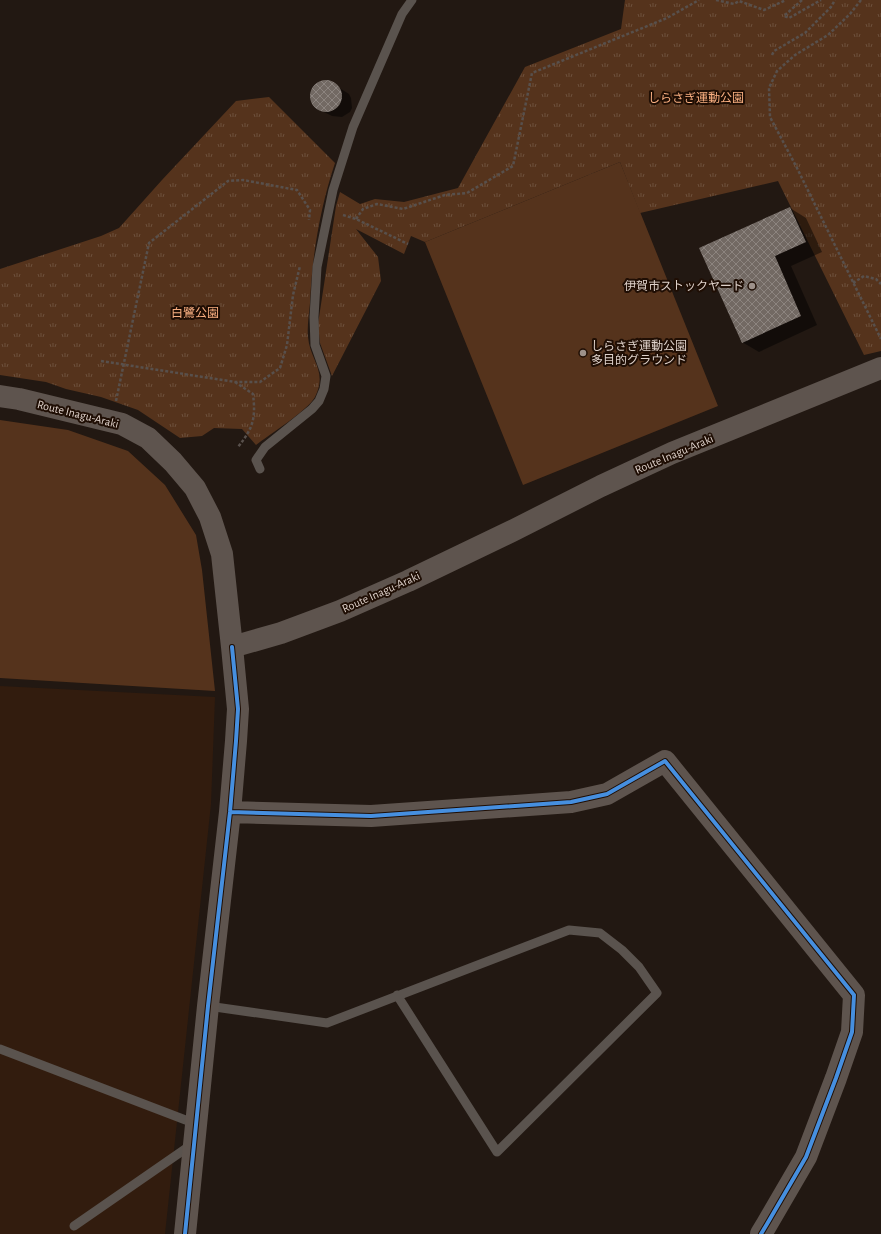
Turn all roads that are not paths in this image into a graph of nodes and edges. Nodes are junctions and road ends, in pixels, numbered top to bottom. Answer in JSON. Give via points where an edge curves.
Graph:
{"nodes":[{"id":1,"x":412,"y":0,"type":"edge"},
{"id":2,"x":881,"y":368,"type":"edge"},
{"id":3,"x":0,"y":396,"type":"edge"},
{"id":4,"x":260,"y":469,"type":"dead end"},
{"id":5,"x":232,"y":647,"type":"junction"},
{"id":6,"x":230,"y":812,"type":"junction"},
{"id":7,"x":398,"y":996,"type":"junction"},
{"id":8,"x":208,"y":1006,"type":"junction"},
{"id":9,"x":0,"y":1049,"type":"edge"},
{"id":10,"x":195,"y":1134,"type":"junction"},
{"id":11,"x":74,"y":1226,"type":"dead end"},
{"id":12,"x":185,"y":1234,"type":"edge"},
{"id":13,"x":761,"y":1234,"type":"edge"}],
"edges":[{"from":1,"to":4,"type":"lane","via":[[402,14],[353,127],[333,190],[317,267],[314,317],[315,345],[326,376],[324,389],[312,409],[265,447],[256,460]]},
{"from":2,"to":5,"type":"street","name":"Route Inagu-Araki","via":[[672,453],[429,571],[346,608],[281,633]]},
{"from":3,"to":5,"type":"street","name":"Route Inagu-Araki","via":[[122,424],[148,438],[173,462],[195,488],[210,517],[222,554]]},
{"from":5,"to":6,"type":"street","via":[[238,709]]},
{"from":6,"to":8,"type":"street"},
{"from":6,"to":13,"type":"street","via":[[371,816],[571,802],[607,794],[665,761],[854,995],[852,1032],[806,1157]]},
{"from":7,"to":7,"type":"lane","via":[[569,930],[600,933],[640,967],[657,993],[497,1152]]},
{"from":7,"to":8,"type":"lane","via":[[327,1023]]},
{"from":8,"to":10,"type":"street"},
{"from":9,"to":10,"type":"lane"},
{"from":10,"to":11,"type":"lane"},
{"from":10,"to":12,"type":"street"}]}
